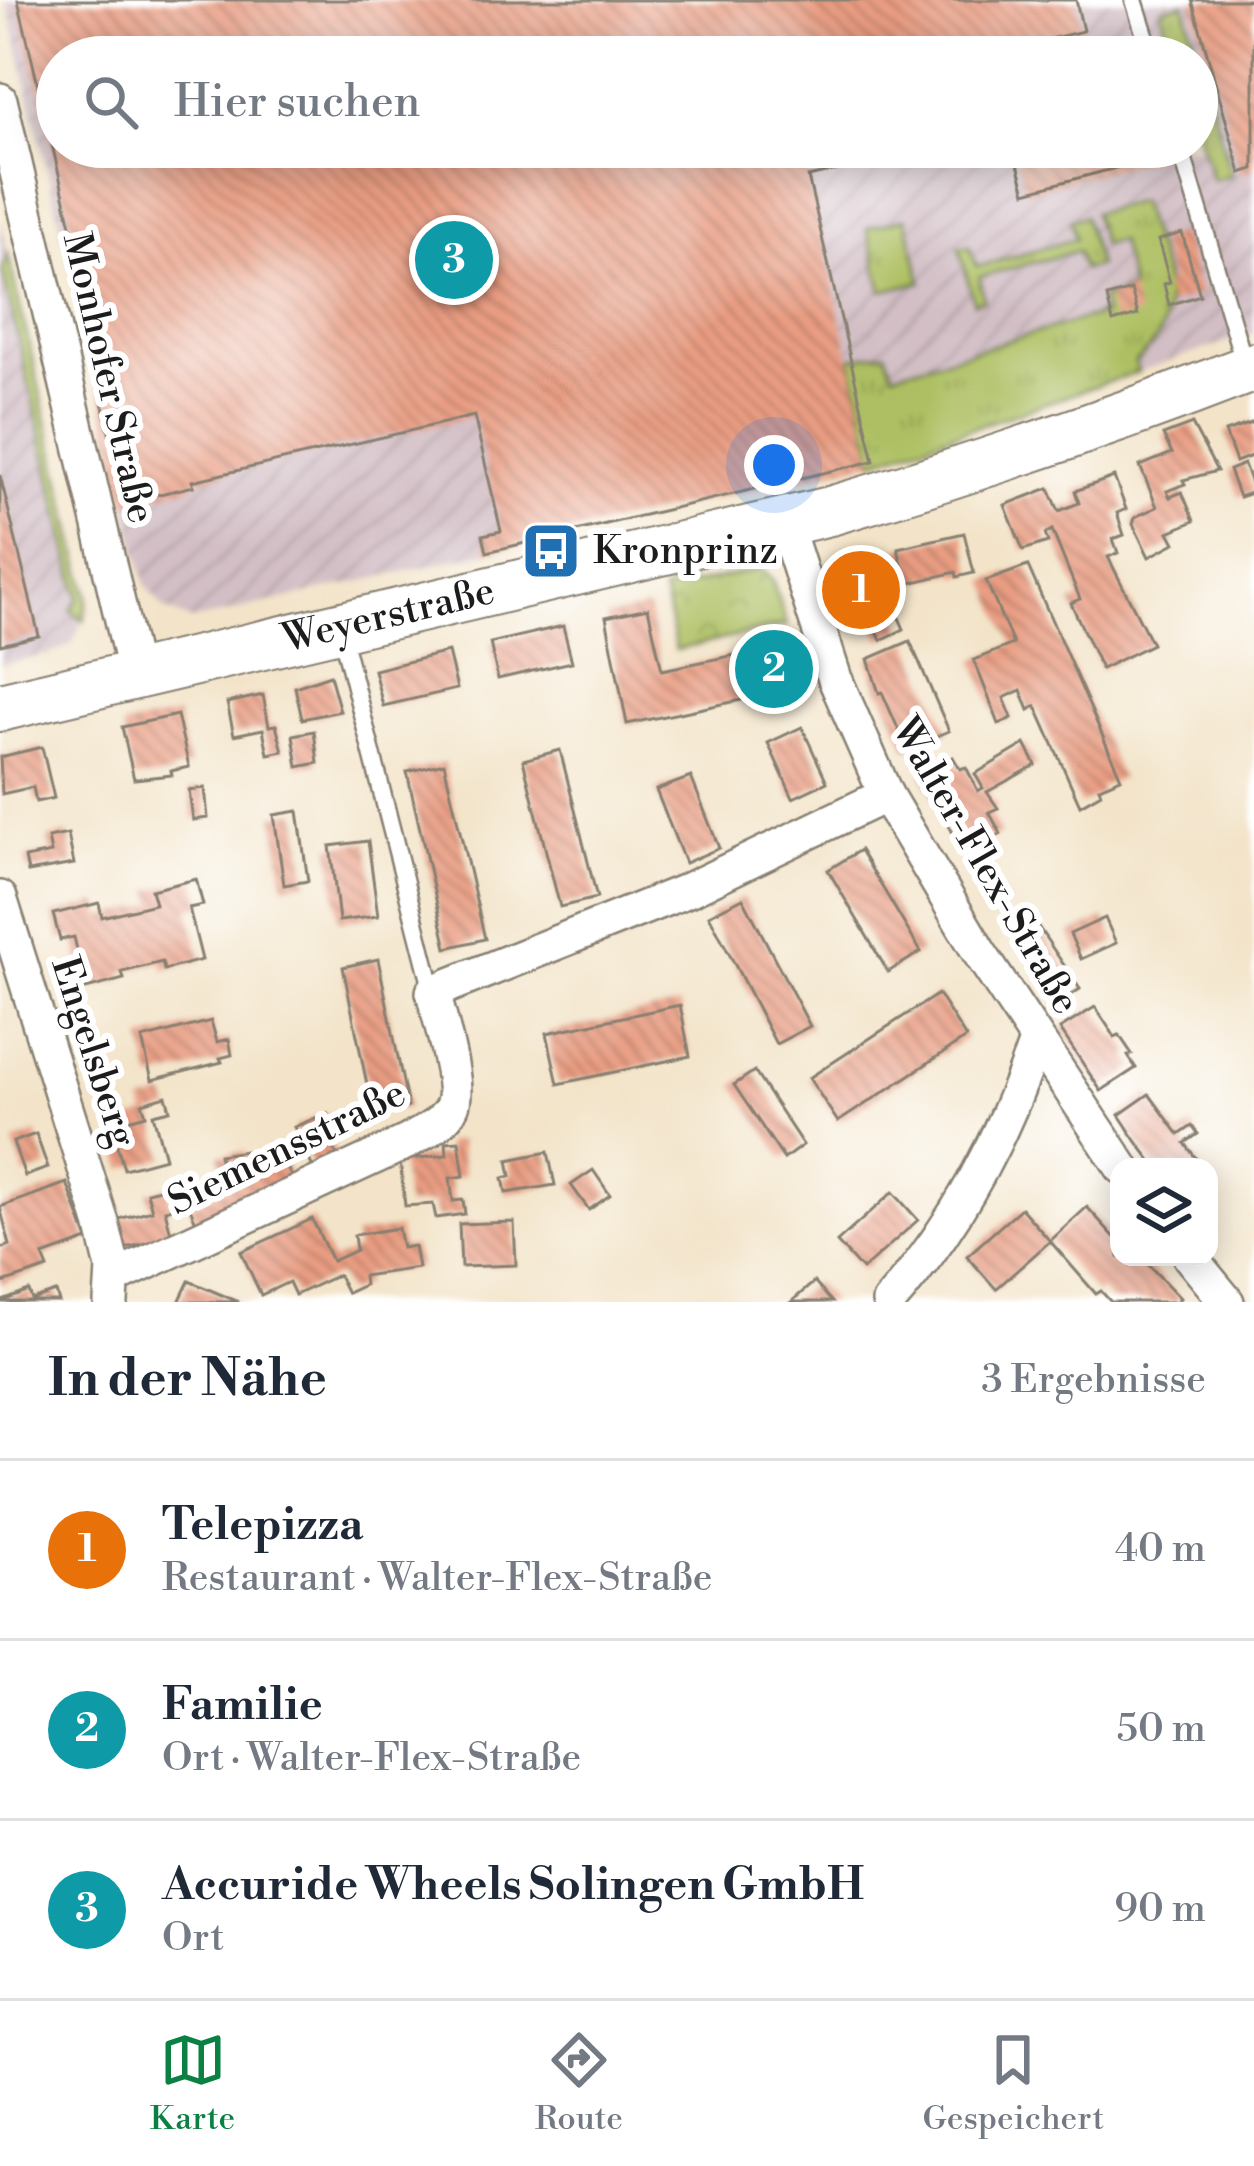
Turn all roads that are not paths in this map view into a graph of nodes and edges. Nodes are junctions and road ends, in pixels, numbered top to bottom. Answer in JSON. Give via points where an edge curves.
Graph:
{"nodes":[{"id":1,"x":1134,"y":0,"type":"edge"},
{"id":2,"x":1145,"y":36,"type":"edge"},
{"id":3,"x":0,"y":100,"type":"edge"},
{"id":4,"x":1187,"y":168,"type":"edge"},
{"id":5,"x":1250,"y":368,"type":"edge"},
{"id":6,"x":785,"y":523,"type":"junction"},
{"id":7,"x":340,"y":628,"type":"junction"},
{"id":8,"x":135,"y":675,"type":"junction"},
{"id":9,"x":0,"y":707,"type":"edge"},
{"id":10,"x":886,"y":795,"type":"junction"},
{"id":11,"x":0,"y":898,"type":"edge"},
{"id":12,"x":434,"y":992,"type":"junction"},
{"id":13,"x":1036,"y":1040,"type":"junction"},
{"id":14,"x":1116,"y":1158,"type":"edge"},
{"id":15,"x":1197,"y":1266,"type":"edge"},
{"id":16,"x":112,"y":1290,"type":"edge"},
{"id":17,"x":889,"y":1302,"type":"edge"},
{"id":18,"x":1227,"y":1302,"type":"edge"}],
"edges":[{"from":1,"to":2,"type":"lane"},
{"from":3,"to":8,"type":"street","name":"Monhofer Straße"},
{"from":4,"to":5,"type":"lane"},
{"from":5,"to":6,"type":"main road","name":"Weyerstraße","via":[[929,482]]},
{"from":6,"to":7,"type":"main road","name":"Weyerstraße"},
{"from":6,"to":10,"type":"street","name":"Walter-Flex-Straße","via":[[835,679]]},
{"from":7,"to":8,"type":"main road","name":"Weyerstraße"},
{"from":7,"to":12,"type":"lane","name":"Siemensstraße"},
{"from":8,"to":9,"type":"main road","name":"Weyerstraße"},
{"from":10,"to":12,"type":"street","via":[[688,890]]},
{"from":10,"to":13,"type":"street","name":"Walter-Flex-Straße"},
{"from":11,"to":16,"type":"street","name":"Engelsberg","via":[[98,1208]]},
{"from":12,"to":16,"type":"street","name":"Siemensstraße","via":[[455,1093],[450,1112],[406,1142]]},
{"from":13,"to":14,"type":"street","name":"Walter-Flex-Straße"},
{"from":13,"to":17,"type":"street","via":[[970,1190]]},
{"from":15,"to":18,"type":"street"}]}
